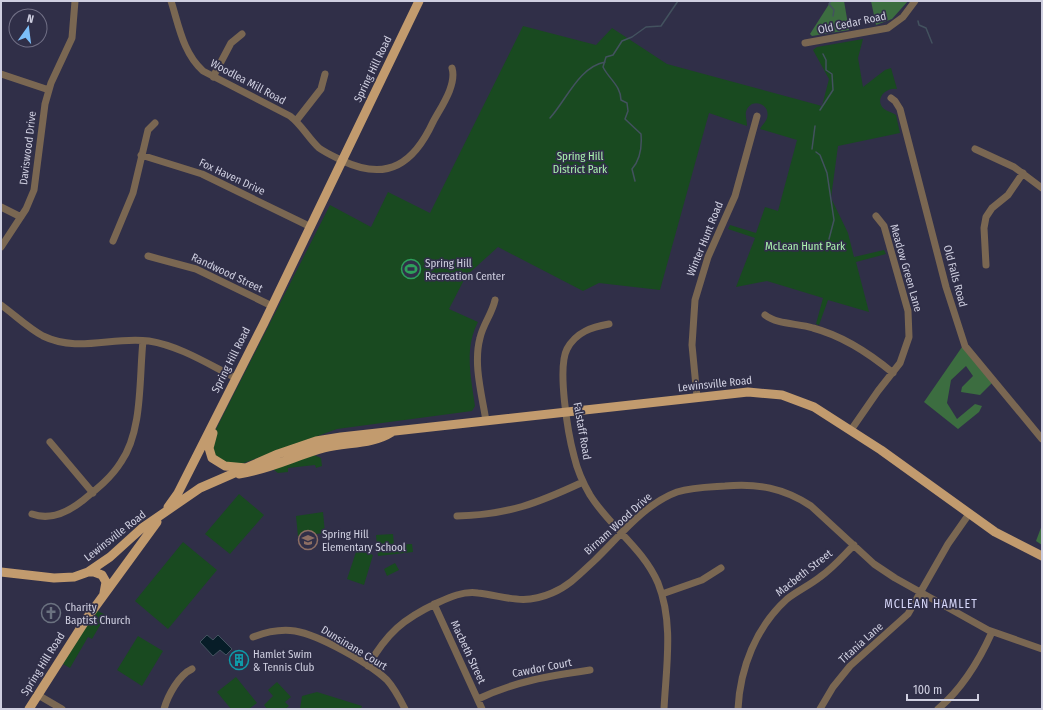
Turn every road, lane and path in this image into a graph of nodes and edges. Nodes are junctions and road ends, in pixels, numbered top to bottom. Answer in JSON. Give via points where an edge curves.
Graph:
{"nodes":[{"id":1,"x":75,"y":1,"type":"edge"},
{"id":2,"x":172,"y":1,"type":"edge"},
{"id":3,"x":419,"y":1,"type":"edge"},
{"id":4,"x":915,"y":1,"type":"edge"},
{"id":5,"x":242,"y":34,"type":"dead end"},
{"id":6,"x":806,"y":43,"type":"dead end"},
{"id":7,"x":452,"y":68,"type":"dead end"},
{"id":8,"x":1,"y":74,"type":"edge"},
{"id":9,"x":325,"y":74,"type":"dead end"},
{"id":10,"x":213,"y":77,"type":"junction"},
{"id":11,"x":49,"y":90,"type":"junction"},
{"id":12,"x":891,"y":98,"type":"dead end"},
{"id":13,"x":757,"y":116,"type":"dead end"},
{"id":14,"x":296,"y":121,"type":"junction"},
{"id":15,"x":155,"y":123,"type":"dead end"},
{"id":16,"x":974,"y":149,"type":"dead end"},
{"id":17,"x":142,"y":155,"type":"junction"},
{"id":18,"x":342,"y":160,"type":"junction"},
{"id":19,"x":1023,"y":173,"type":"junction"},
{"id":20,"x":1042,"y":188,"type":"edge"},
{"id":21,"x":1,"y":207,"type":"edge"},
{"id":22,"x":876,"y":216,"type":"dead end"},
{"id":23,"x":21,"y":217,"type":"junction"},
{"id":24,"x":311,"y":227,"type":"junction"},
{"id":25,"x":113,"y":241,"type":"dead end"},
{"id":26,"x":1,"y":247,"type":"edge"},
{"id":27,"x":148,"y":256,"type":"dead end"},
{"id":28,"x":986,"y":265,"type":"dead end"},
{"id":29,"x":495,"y":300,"type":"dead end"},
{"id":30,"x":1,"y":305,"type":"edge"},
{"id":31,"x":272,"y":306,"type":"junction"},
{"id":32,"x":765,"y":315,"type":"dead end"},
{"id":33,"x":609,"y":324,"type":"dead end"},
{"id":34,"x":143,"y":341,"type":"junction"},
{"id":35,"x":893,"y":373,"type":"junction"},
{"id":36,"x":236,"y":378,"type":"junction"},
{"id":37,"x":697,"y":398,"type":"junction"},
{"id":38,"x":567,"y":412,"type":"junction"},
{"id":39,"x":217,"y":414,"type":"junction"},
{"id":40,"x":486,"y":421,"type":"junction"},
{"id":41,"x":851,"y":430,"type":"junction"},
{"id":42,"x":392,"y":432,"type":"junction"},
{"id":43,"x":330,"y":438,"type":"junction"},
{"id":44,"x":1042,"y":439,"type":"edge"},
{"id":45,"x":50,"y":442,"type":"dead end"},
{"id":46,"x":325,"y":448,"type":"junction"},
{"id":47,"x":278,"y":454,"type":"junction"},
{"id":48,"x":270,"y":466,"type":"junction"},
{"id":49,"x":246,"y":468,"type":"junction"},
{"id":50,"x":233,"y":475,"type":"junction"},
{"id":51,"x":583,"y":482,"type":"junction"},
{"id":52,"x":200,"y":488,"type":"junction"},
{"id":53,"x":93,"y":493,"type":"junction"},
{"id":54,"x":164,"y":513,"type":"junction"},
{"id":55,"x":32,"y":514,"type":"dead end"},
{"id":56,"x":969,"y":514,"type":"junction"},
{"id":57,"x":457,"y":516,"type":"dead end"},
{"id":58,"x":622,"y":534,"type":"junction"},
{"id":59,"x":854,"y":545,"type":"junction"},
{"id":60,"x":136,"y":551,"type":"junction"},
{"id":61,"x":1042,"y":556,"type":"edge"},
{"id":62,"x":721,"y":568,"type":"dead end"},
{"id":63,"x":1,"y":572,"type":"edge"},
{"id":64,"x":88,"y":572,"type":"junction"},
{"id":65,"x":920,"y":592,"type":"junction"},
{"id":66,"x":662,"y":594,"type":"junction"},
{"id":67,"x":101,"y":599,"type":"junction"},
{"id":68,"x":434,"y":604,"type":"junction"},
{"id":69,"x":992,"y":632,"type":"junction"},
{"id":70,"x":253,"y":637,"type":"dead end"},
{"id":71,"x":1042,"y":649,"type":"edge"},
{"id":72,"x":368,"y":666,"type":"junction"},
{"id":73,"x":192,"y":669,"type":"dead end"},
{"id":74,"x":590,"y":670,"type":"dead end"},
{"id":75,"x":38,"y":695,"type":"junction"},
{"id":76,"x":478,"y":699,"type":"junction"},
{"id":77,"x":29,"y":709,"type":"edge"},
{"id":78,"x":62,"y":709,"type":"edge"},
{"id":79,"x":164,"y":709,"type":"edge"},
{"id":80,"x":405,"y":709,"type":"edge"},
{"id":81,"x":482,"y":709,"type":"edge"},
{"id":82,"x":664,"y":709,"type":"edge"},
{"id":83,"x":738,"y":709,"type":"edge"},
{"id":84,"x":820,"y":709,"type":"edge"},
{"id":85,"x":938,"y":709,"type":"edge"}],
"edges":[{"from":1,"to":11,"type":"street","name":"Daviswood Drive","via":[[72,38]]},
{"from":2,"to":10,"type":"street","name":"Woodlea Mill Road","via":[[188,51],[198,66]]},
{"from":3,"to":18,"type":"main road","name":"Spring Hill Road"},
{"from":4,"to":6,"type":"street","name":"Old Cedar Road","via":[[903,17],[888,28]]},
{"from":5,"to":10,"type":"street","via":[[232,43]]},
{"from":7,"to":18,"type":"street","name":"Woodlea Mill Road","via":[[452,82],[425,138],[412,155],[400,163],[378,169],[362,168]]},
{"from":8,"to":11,"type":"street"},
{"from":9,"to":14,"type":"street","via":[[321,89]]},
{"from":10,"to":14,"type":"street","name":"Woodlea Mill Road"},
{"from":11,"to":23,"type":"street","name":"Daviswood Drive","via":[[42,118],[37,179]]},
{"from":12,"to":44,"type":"street","name":"Old Falls Road","via":[[900,109],[946,287],[965,346]]},
{"from":13,"to":37,"type":"street","name":"Winter Hunt Road","via":[[735,196],[708,257],[695,300],[692,345]]},
{"from":14,"to":18,"type":"street","name":"Woodlea Mill Road","via":[[320,149]]},
{"from":15,"to":17,"type":"street","via":[[148,130]]},
{"from":16,"to":19,"type":"street"},
{"from":17,"to":24,"type":"street","name":"Fox Haven Drive","via":[[202,174]]},
{"from":17,"to":25,"type":"street","via":[[133,193]]},
{"from":18,"to":24,"type":"main road","name":"Spring Hill Road"},
{"from":19,"to":20,"type":"street"},
{"from":19,"to":28,"type":"street","via":[[1008,195],[992,208],[986,217]]},
{"from":21,"to":23,"type":"street"},
{"from":22,"to":35,"type":"street","name":"Meadow Green Lane","via":[[884,226],[909,318],[907,345]]},
{"from":23,"to":26,"type":"street","name":"Daviswood Drive"},
{"from":24,"to":31,"type":"main road","name":"Spring Hill Road"},
{"from":27,"to":31,"type":"street","name":"Randwood Street","via":[[196,269]]},
{"from":29,"to":40,"type":"street","via":[[478,347],[478,368]]},
{"from":30,"to":34,"type":"street","via":[[37,332],[64,343],[83,345]]},
{"from":31,"to":36,"type":"main road","name":"Spring Hill Road"},
{"from":32,"to":35,"type":"street","via":[[774,320],[812,327],[840,338]]},
{"from":33,"to":38,"type":"street","name":"Falstaff Road","via":[[582,332],[567,348],[562,369]]},
{"from":34,"to":36,"type":"street","via":[[160,343],[176,349]]},
{"from":34,"to":53,"type":"street","via":[[133,436],[122,462]]},
{"from":35,"to":41,"type":"street","name":"Meadow Green Lane"},
{"from":36,"to":39,"type":"main road","name":"Spring Hill Road"},
{"from":37,"to":38,"type":"main road","name":"Lewinsville Road"},
{"from":37,"to":41,"type":"main road","name":"Lewinsville Road","via":[[748,392],[782,395],[803,402]]},
{"from":38,"to":40,"type":"main road","name":"Lewinsville Road"},
{"from":38,"to":51,"type":"street","name":"Falstaff Road","via":[[572,450]]},
{"from":39,"to":49,"type":"main road","via":[[210,441],[212,458],[225,466]]},
{"from":39,"to":54,"type":"main road","name":"Spring Hill Road","via":[[178,493]]},
{"from":40,"to":42,"type":"main road","name":"Lewinsville Road"},
{"from":41,"to":56,"type":"main road","name":"Lewinsville Road"},
{"from":42,"to":43,"type":"main road","name":"Lewinsville Road"},
{"from":42,"to":46,"type":"main road","name":"Lewinsville Road","via":[[381,439]]},
{"from":43,"to":46,"type":"main road"},
{"from":43,"to":47,"type":"main road","name":"Lewinsville Road"},
{"from":45,"to":53,"type":"street"},
{"from":46,"to":48,"type":"main road","name":"Lewinsville Road"},
{"from":47,"to":48,"type":"main road"},
{"from":47,"to":49,"type":"main road","name":"Lewinsville Road"},
{"from":48,"to":50,"type":"main road","name":"Lewinsville Road"},
{"from":49,"to":50,"type":"main road","name":"Lewinsville Road"},
{"from":50,"to":52,"type":"main road","name":"Lewinsville Road"},
{"from":51,"to":57,"type":"street","via":[[517,510],[488,515]]},
{"from":51,"to":58,"type":"street","name":"Falstaff Road","via":[[597,505]]},
{"from":52,"to":54,"type":"main road","name":"Lewinsville Road"},
{"from":52,"to":60,"type":"main road"},
{"from":53,"to":55,"type":"street","via":[[59,515],[46,517]]},
{"from":54,"to":60,"type":"main road","name":"Spring Hill Road"},
{"from":54,"to":64,"type":"main road","name":"Lewinsville Road"},
{"from":56,"to":61,"type":"main road","name":"Lewinsville Road","via":[[1010,541]]},
{"from":56,"to":65,"type":"street","name":"Titania Lane"},
{"from":58,"to":59,"type":"street","name":"Birnam Wood Drive","via":[[650,507],[678,492],[749,485],[780,490],[802,500]]},
{"from":58,"to":66,"type":"street","name":"Falstaff Road","via":[[646,562]]},
{"from":58,"to":68,"type":"street","name":"Birnam Wood Drive","via":[[574,580],[551,594],[522,600],[469,592]]},
{"from":59,"to":65,"type":"street","name":"Birnam Wood Drive","via":[[885,571]]},
{"from":59,"to":83,"type":"street","name":"Macbeth Street","via":[[831,569],[792,595],[770,618],[746,664],[740,685]]},
{"from":60,"to":67,"type":"main road","name":"Spring Hill Road"},
{"from":62,"to":66,"type":"street","via":[[698,582]]},
{"from":63,"to":64,"type":"main road","name":"Lewinsville Road","via":[[54,578],[74,577]]},
{"from":64,"to":67,"type":"main road","via":[[99,573],[105,579],[106,587]]},
{"from":65,"to":69,"type":"street","name":"Birnam Wood Drive"},
{"from":65,"to":84,"type":"street","name":"Titania Lane","via":[[908,614],[841,676]]},
{"from":66,"to":82,"type":"street","name":"Falstaff Road","via":[[668,634]]},
{"from":67,"to":75,"type":"main road","name":"Spring Hill Road"},
{"from":68,"to":72,"type":"street","name":"Birnam Wood Drive","via":[[410,616],[393,630]]},
{"from":68,"to":76,"type":"street","name":"Macbeth Street"},
{"from":69,"to":71,"type":"street","name":"Birnam Wood Drive"},
{"from":69,"to":85,"type":"street","via":[[970,673]]},
{"from":70,"to":72,"type":"street","name":"Dunsinane Court","via":[[277,631],[302,632],[320,639]]},
{"from":72,"to":80,"type":"street","name":"Dunsinane Court","via":[[387,681]]},
{"from":73,"to":79,"type":"street","via":[[182,676]]},
{"from":74,"to":76,"type":"street","name":"Cawdor Court","via":[[527,680]]},
{"from":75,"to":77,"type":"main road","name":"Spring Hill Road"},
{"from":75,"to":78,"type":"street"},
{"from":76,"to":81,"type":"street","name":"Macbeth Street"}]}
